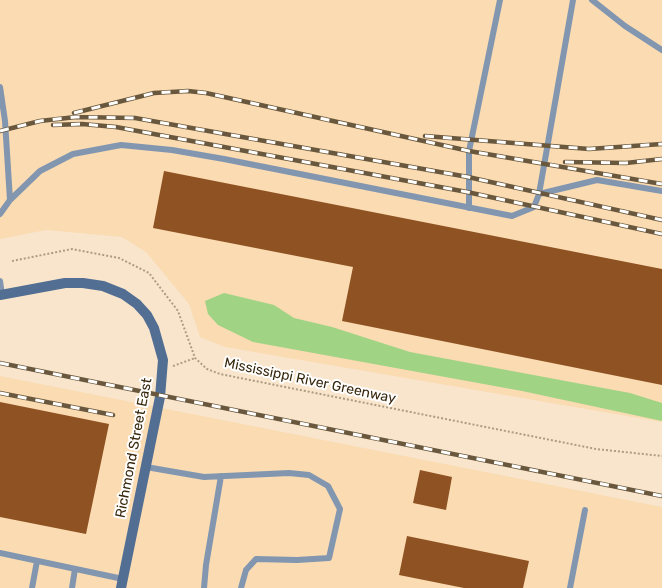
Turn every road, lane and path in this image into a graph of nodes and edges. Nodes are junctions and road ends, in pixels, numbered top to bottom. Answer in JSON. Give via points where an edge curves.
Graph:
{"nodes":[{"id":1,"x":500,"y":0,"type":"edge"},
{"id":2,"x":573,"y":0,"type":"edge"},
{"id":3,"x":592,"y":0,"type":"edge"},
{"id":4,"x":662,"y":50,"type":"edge"},
{"id":5,"x":0,"y":87,"type":"edge"},
{"id":6,"x":662,"y":191,"type":"edge"},
{"id":7,"x":539,"y":194,"type":"junction"},
{"id":8,"x":10,"y":200,"type":"junction"},
{"id":9,"x":468,"y":208,"type":"junction"},
{"id":10,"x":0,"y":214,"type":"edge"},
{"id":11,"x":12,"y":261,"type":"dead end"},
{"id":12,"x":0,"y":281,"type":"edge"},
{"id":13,"x":1,"y":295,"type":"edge"},
{"id":14,"x":195,"y":358,"type":"junction"},
{"id":15,"x":163,"y":369,"type":"junction"},
{"id":16,"x":662,"y":456,"type":"edge"},
{"id":17,"x":146,"y":467,"type":"junction"},
{"id":18,"x":221,"y":476,"type":"junction"},
{"id":19,"x":585,"y":510,"type":"dead end"},
{"id":20,"x":0,"y":553,"type":"edge"},
{"id":21,"x":37,"y":561,"type":"junction"},
{"id":22,"x":75,"y":569,"type":"junction"},
{"id":23,"x":122,"y":584,"type":"edge"},
{"id":24,"x":32,"y":588,"type":"edge"},
{"id":25,"x":72,"y":588,"type":"edge"},
{"id":26,"x":204,"y":588,"type":"edge"},
{"id":27,"x":241,"y":588,"type":"edge"},
{"id":28,"x":570,"y":588,"type":"edge"}],
"edges":[{"from":1,"to":9,"type":"lane","via":[[469,150]]},
{"from":2,"to":7,"type":"lane"},
{"from":3,"to":4,"type":"lane"},
{"from":5,"to":8,"type":"lane"},
{"from":6,"to":7,"type":"lane","via":[[597,180]]},
{"from":7,"to":9,"type":"lane","via":[[534,208],[512,216]]},
{"from":8,"to":9,"type":"lane","via":[[40,171],[73,154],[121,145],[224,159]]},
{"from":8,"to":10,"type":"lane"},
{"from":11,"to":14,"type":"path","via":[[72,249],[120,258],[149,273],[178,311]]},
{"from":12,"to":13,"type":"lane"},
{"from":13,"to":15,"type":"street","name":"Richmond Street East","via":[[83,283],[103,286],[123,294],[137,304],[154,328],[160,343]]},
{"from":14,"to":15,"type":"path"},
{"from":14,"to":16,"type":"path","name":"Mississippi River Greenway","via":[[220,374],[596,449]]},
{"from":15,"to":17,"type":"street","name":"Richmond Street East"},
{"from":17,"to":18,"type":"lane","via":[[204,477]]},
{"from":17,"to":23,"type":"street","name":"Richmond Street East"},
{"from":18,"to":26,"type":"lane"},
{"from":18,"to":27,"type":"lane","via":[[288,473],[309,475],[328,486],[340,509],[329,558],[256,559],[246,570]]},
{"from":19,"to":28,"type":"lane"},
{"from":20,"to":21,"type":"lane"},
{"from":21,"to":22,"type":"lane"},
{"from":21,"to":24,"type":"lane"},
{"from":22,"to":23,"type":"lane"},
{"from":22,"to":25,"type":"lane"}]}
